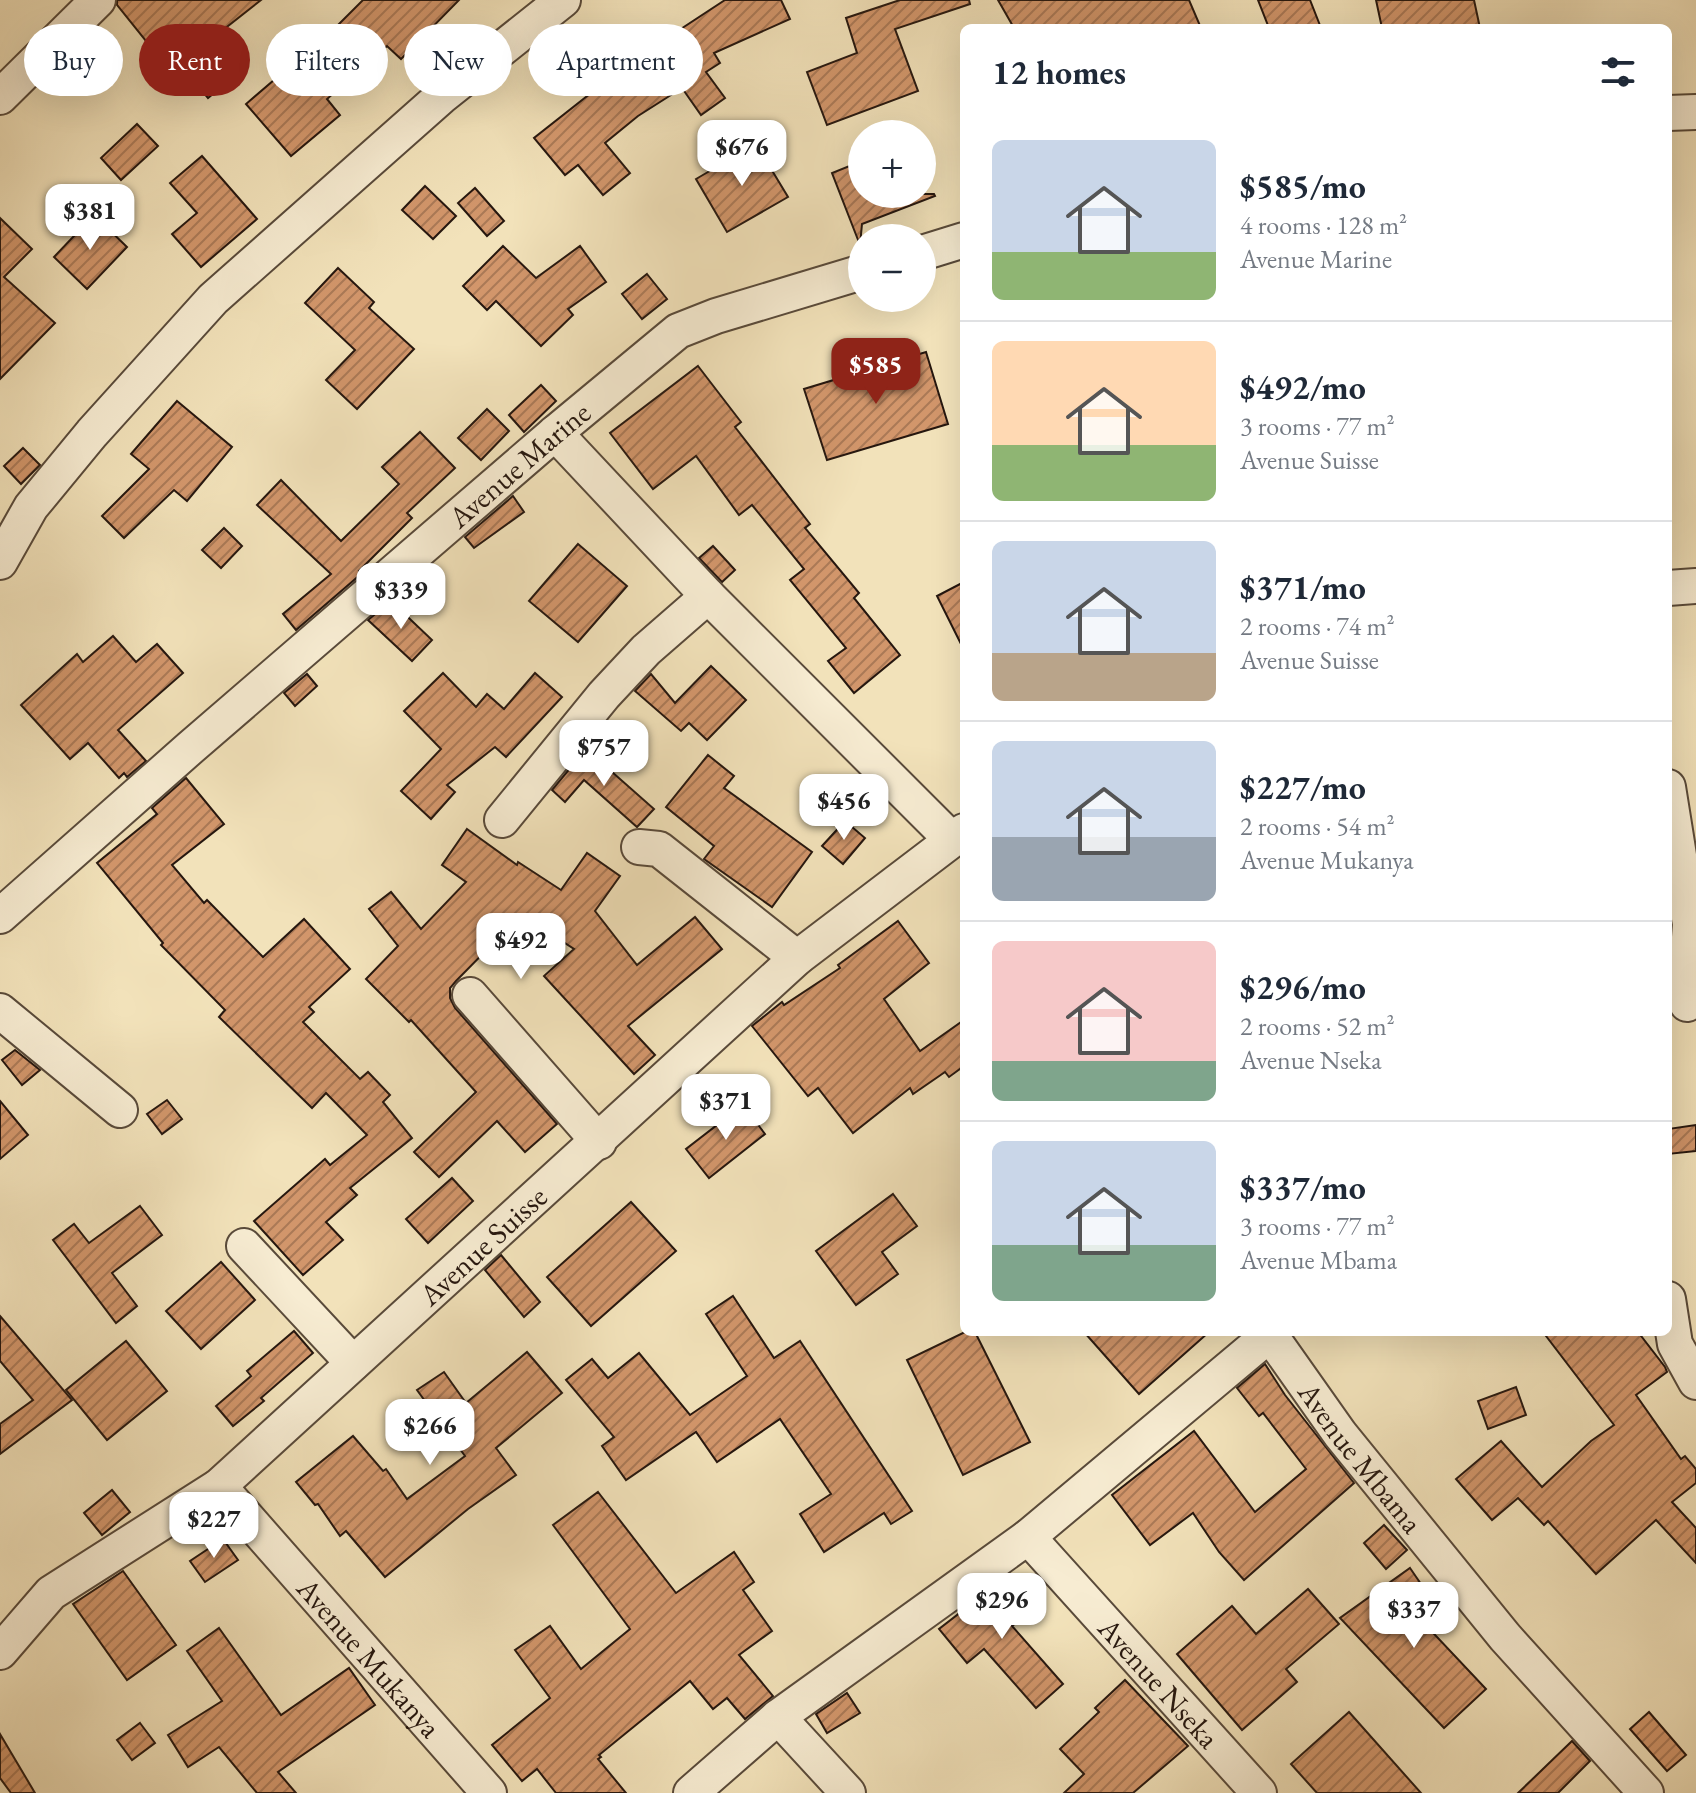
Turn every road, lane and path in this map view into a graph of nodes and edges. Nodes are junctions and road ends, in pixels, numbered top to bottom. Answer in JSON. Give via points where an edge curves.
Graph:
{"nodes":[{"id":1,"x":98,"y":0,"type":"edge"},
{"id":2,"x":563,"y":0,"type":"edge"},
{"id":3,"x":0,"y":97,"type":"edge"},
{"id":4,"x":1696,"y":112,"type":"edge"},
{"id":5,"x":1672,"y":113,"type":"edge"},
{"id":6,"x":960,"y":241,"type":"edge"},
{"id":7,"x":936,"y":249,"type":"edge"},
{"id":8,"x":848,"y":276,"type":"edge"},
{"id":9,"x":555,"y":433,"type":"junction"},
{"id":10,"x":0,"y":562,"type":"edge"},
{"id":11,"x":1696,"y":586,"type":"edge"},
{"id":12,"x":1672,"y":588,"type":"edge"},
{"id":13,"x":708,"y":596,"type":"junction"},
{"id":14,"x":1672,"y":812,"type":"edge"},
{"id":15,"x":502,"y":820,"type":"dead end"},
{"id":16,"x":958,"y":835,"type":"edge"},
{"id":17,"x":639,"y":847,"type":"dead end"},
{"id":18,"x":0,"y":916,"type":"edge"},
{"id":19,"x":797,"y":958,"type":"junction"},
{"id":20,"x":470,"y":995,"type":"dead end"},
{"id":21,"x":1684,"y":1004,"type":"edge"},
{"id":22,"x":0,"y":1011,"type":"edge"},
{"id":23,"x":120,"y":1110,"type":"dead end"},
{"id":24,"x":599,"y":1142,"type":"junction"},
{"id":25,"x":244,"y":1246,"type":"dead end"},
{"id":26,"x":1672,"y":1325,"type":"edge"},
{"id":27,"x":1266,"y":1336,"type":"edge"},
{"id":28,"x":1269,"y":1336,"type":"edge"},
{"id":29,"x":353,"y":1363,"type":"junction"},
{"id":30,"x":1696,"y":1382,"type":"edge"},
{"id":31,"x":219,"y":1486,"type":"junction"},
{"id":32,"x":1028,"y":1537,"type":"junction"},
{"id":33,"x":0,"y":1652,"type":"edge"},
{"id":34,"x":778,"y":1717,"type":"junction"},
{"id":35,"x":489,"y":1793,"type":"edge"},
{"id":36,"x":691,"y":1793,"type":"edge"},
{"id":37,"x":848,"y":1793,"type":"edge"},
{"id":38,"x":1259,"y":1793,"type":"edge"},
{"id":39,"x":1646,"y":1793,"type":"edge"}],
"edges":[{"from":1,"to":3,"type":"street"},
{"from":2,"to":10,"type":"street","via":[[441,97],[213,299],[31,507]]},
{"from":4,"to":5,"type":"street"},
{"from":6,"to":7,"type":"street"},
{"from":8,"to":9,"type":"street","name":"Avenue Marine","via":[[678,331]]},
{"from":9,"to":13,"type":"street"},
{"from":9,"to":18,"type":"street","name":"Avenue Marine"},
{"from":11,"to":12,"type":"street"},
{"from":13,"to":15,"type":"street","via":[[604,695]]},
{"from":13,"to":16,"type":"street"},
{"from":14,"to":21,"type":"street","via":[[1690,924]]},
{"from":16,"to":19,"type":"street","name":"Avenue Suisse"},
{"from":17,"to":19,"type":"street","via":[[659,849]]},
{"from":19,"to":24,"type":"street","name":"Avenue Suisse"},
{"from":20,"to":24,"type":"street"},
{"from":22,"to":23,"type":"street"},
{"from":24,"to":29,"type":"street","name":"Avenue Suisse"},
{"from":25,"to":29,"type":"street"},
{"from":26,"to":30,"type":"street","via":[[1675,1344]]},
{"from":27,"to":32,"type":"street"},
{"from":28,"to":39,"type":"street","name":"Avenue Mbama","via":[[1340,1434],[1505,1637]]},
{"from":29,"to":31,"type":"street","name":"Avenue Suisse"},
{"from":31,"to":33,"type":"street","name":"Avenue Suisse","via":[[51,1593]]},
{"from":31,"to":35,"type":"street","name":"Avenue Mukanya"},
{"from":32,"to":34,"type":"street"},
{"from":32,"to":38,"type":"street","name":"Avenue Nseka"},
{"from":34,"to":36,"type":"street"},
{"from":34,"to":37,"type":"street"}]}
